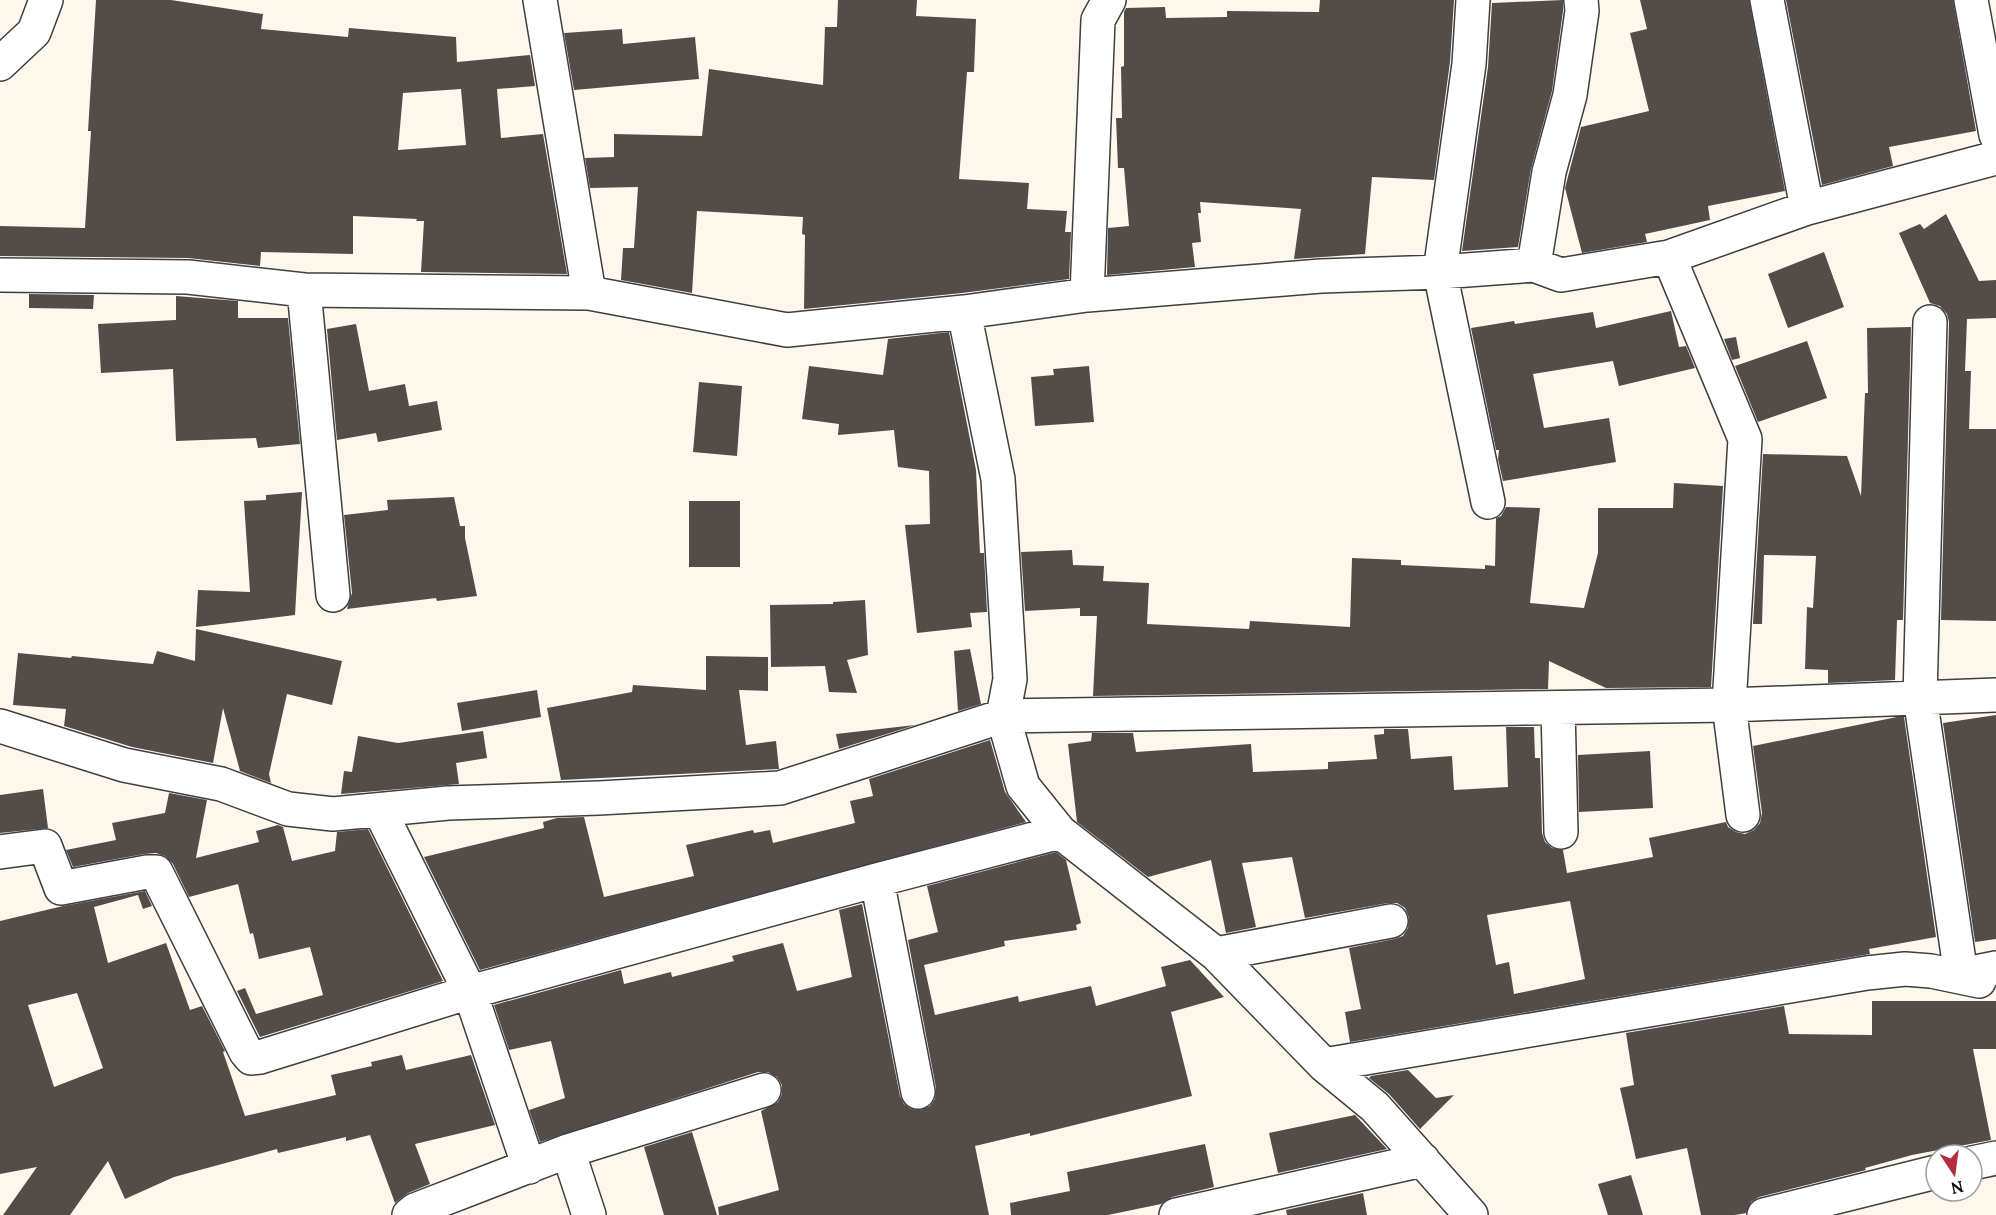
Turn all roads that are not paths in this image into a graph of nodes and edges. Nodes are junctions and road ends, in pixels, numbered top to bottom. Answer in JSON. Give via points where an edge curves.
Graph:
{"nodes":[{"id":1,"x":46,"y":0,"type":"edge"},
{"id":2,"x":540,"y":0,"type":"edge"},
{"id":3,"x":1109,"y":0,"type":"edge"},
{"id":4,"x":1473,"y":0,"type":"edge"},
{"id":5,"x":1581,"y":0,"type":"edge"},
{"id":6,"x":1767,"y":0,"type":"edge"},
{"id":7,"x":1971,"y":0,"type":"edge"},
{"id":8,"x":0,"y":64,"type":"edge"},
{"id":9,"x":1996,"y":135,"type":"edge"},
{"id":10,"x":1996,"y":158,"type":"edge"},
{"id":11,"x":1807,"y":208,"type":"junction"},
{"id":12,"x":1669,"y":257,"type":"junction"},
{"id":13,"x":1534,"y":265,"type":"junction"},
{"id":14,"x":1440,"y":272,"type":"junction"},
{"id":15,"x":0,"y":275,"type":"edge"},
{"id":16,"x":304,"y":291,"type":"junction"},
{"id":17,"x":589,"y":293,"type":"junction"},
{"id":18,"x":1087,"y":295,"type":"junction"},
{"id":19,"x":964,"y":312,"type":"junction"},
{"id":20,"x":1930,"y":322,"type":"dead end"},
{"id":21,"x":1488,"y":502,"type":"dead end"},
{"id":22,"x":333,"y":595,"type":"dead end"},
{"id":23,"x":1996,"y":695,"type":"edge"},
{"id":24,"x":1920,"y":697,"type":"junction"},
{"id":25,"x":1729,"y":705,"type":"junction"},
{"id":26,"x":1558,"y":708,"type":"junction"},
{"id":27,"x":1003,"y":716,"type":"junction"},
{"id":28,"x":0,"y":726,"type":"edge"},
{"id":29,"x":380,"y":811,"type":"junction"},
{"id":30,"x":1743,"y":815,"type":"dead end"},
{"id":31,"x":1060,"y":832,"type":"junction"},
{"id":32,"x":1561,"y":832,"type":"dead end"},
{"id":33,"x":0,"y":852,"type":"edge"},
{"id":34,"x":877,"y":880,"type":"junction"},
{"id":35,"x":1391,"y":921,"type":"dead end"},
{"id":36,"x":1216,"y":954,"type":"junction"},
{"id":37,"x":1996,"y":968,"type":"edge"},
{"id":38,"x":1996,"y":983,"type":"edge"},
{"id":39,"x":470,"y":992,"type":"junction"},
{"id":40,"x":1324,"y":1065,"type":"junction"},
{"id":41,"x":764,"y":1090,"type":"dead end"},
{"id":42,"x":918,"y":1092,"type":"dead end"},
{"id":43,"x":568,"y":1151,"type":"junction"},
{"id":44,"x":1423,"y":1160,"type":"junction"},
{"id":45,"x":529,"y":1167,"type":"junction"},
{"id":46,"x":1924,"y":1175,"type":"edge"},
{"id":47,"x":409,"y":1215,"type":"edge"},
{"id":48,"x":589,"y":1215,"type":"edge"},
{"id":49,"x":1176,"y":1215,"type":"edge"},
{"id":50,"x":1471,"y":1215,"type":"edge"},
{"id":51,"x":1764,"y":1215,"type":"edge"}],
"edges":[{"from":1,"to":8,"type":"street","via":[[34,32]]},
{"from":2,"to":17,"type":"street"},
{"from":3,"to":18,"type":"street","via":[[1098,20]]},
{"from":4,"to":14,"type":"street","via":[[1470,64]]},
{"from":5,"to":13,"type":"street","via":[[1570,95],[1549,172]]},
{"from":6,"to":11,"type":"street"},
{"from":7,"to":9,"type":"street"},
{"from":10,"to":11,"type":"street"},
{"from":11,"to":12,"type":"street"},
{"from":12,"to":13,"type":"street","via":[[1561,275]]},
{"from":12,"to":25,"type":"street","via":[[1744,439]]},
{"from":13,"to":14,"type":"street"},
{"from":14,"to":18,"type":"street","via":[[1321,276]]},
{"from":14,"to":21,"type":"street"},
{"from":15,"to":16,"type":"street","via":[[188,277]]},
{"from":16,"to":17,"type":"street"},
{"from":16,"to":22,"type":"street"},
{"from":17,"to":19,"type":"street","via":[[787,330]]},
{"from":18,"to":19,"type":"street"},
{"from":19,"to":27,"type":"street","via":[[998,479],[1010,679]]},
{"from":20,"to":24,"type":"street"},
{"from":23,"to":24,"type":"street"},
{"from":24,"to":25,"type":"street"},
{"from":24,"to":37,"type":"street","via":[[1961,975]]},
{"from":25,"to":26,"type":"street"},
{"from":25,"to":30,"type":"street"},
{"from":26,"to":27,"type":"street"},
{"from":26,"to":32,"type":"street"},
{"from":27,"to":29,"type":"street","via":[[780,788],[448,803]]},
{"from":27,"to":31,"type":"street","via":[[1023,786]]},
{"from":28,"to":29,"type":"street","via":[[124,765],[221,784],[288,809],[333,814]]},
{"from":29,"to":39,"type":"street"},
{"from":31,"to":34,"type":"street"},
{"from":31,"to":36,"type":"street"},
{"from":33,"to":39,"type":"street","via":[[45,846],[61,888],[156,872],[251,1058]]},
{"from":34,"to":39,"type":"street"},
{"from":34,"to":42,"type":"street"},
{"from":35,"to":36,"type":"street"},
{"from":36,"to":40,"type":"street"},
{"from":38,"to":40,"type":"street","via":[[1931,971],[1867,973]]},
{"from":39,"to":45,"type":"street"},
{"from":40,"to":44,"type":"street","via":[[1375,1107]]},
{"from":41,"to":43,"type":"street"},
{"from":43,"to":45,"type":"street"},
{"from":43,"to":48,"type":"street"},
{"from":44,"to":49,"type":"street"},
{"from":44,"to":50,"type":"street"},
{"from":45,"to":47,"type":"street"},
{"from":46,"to":51,"type":"street"}]}
